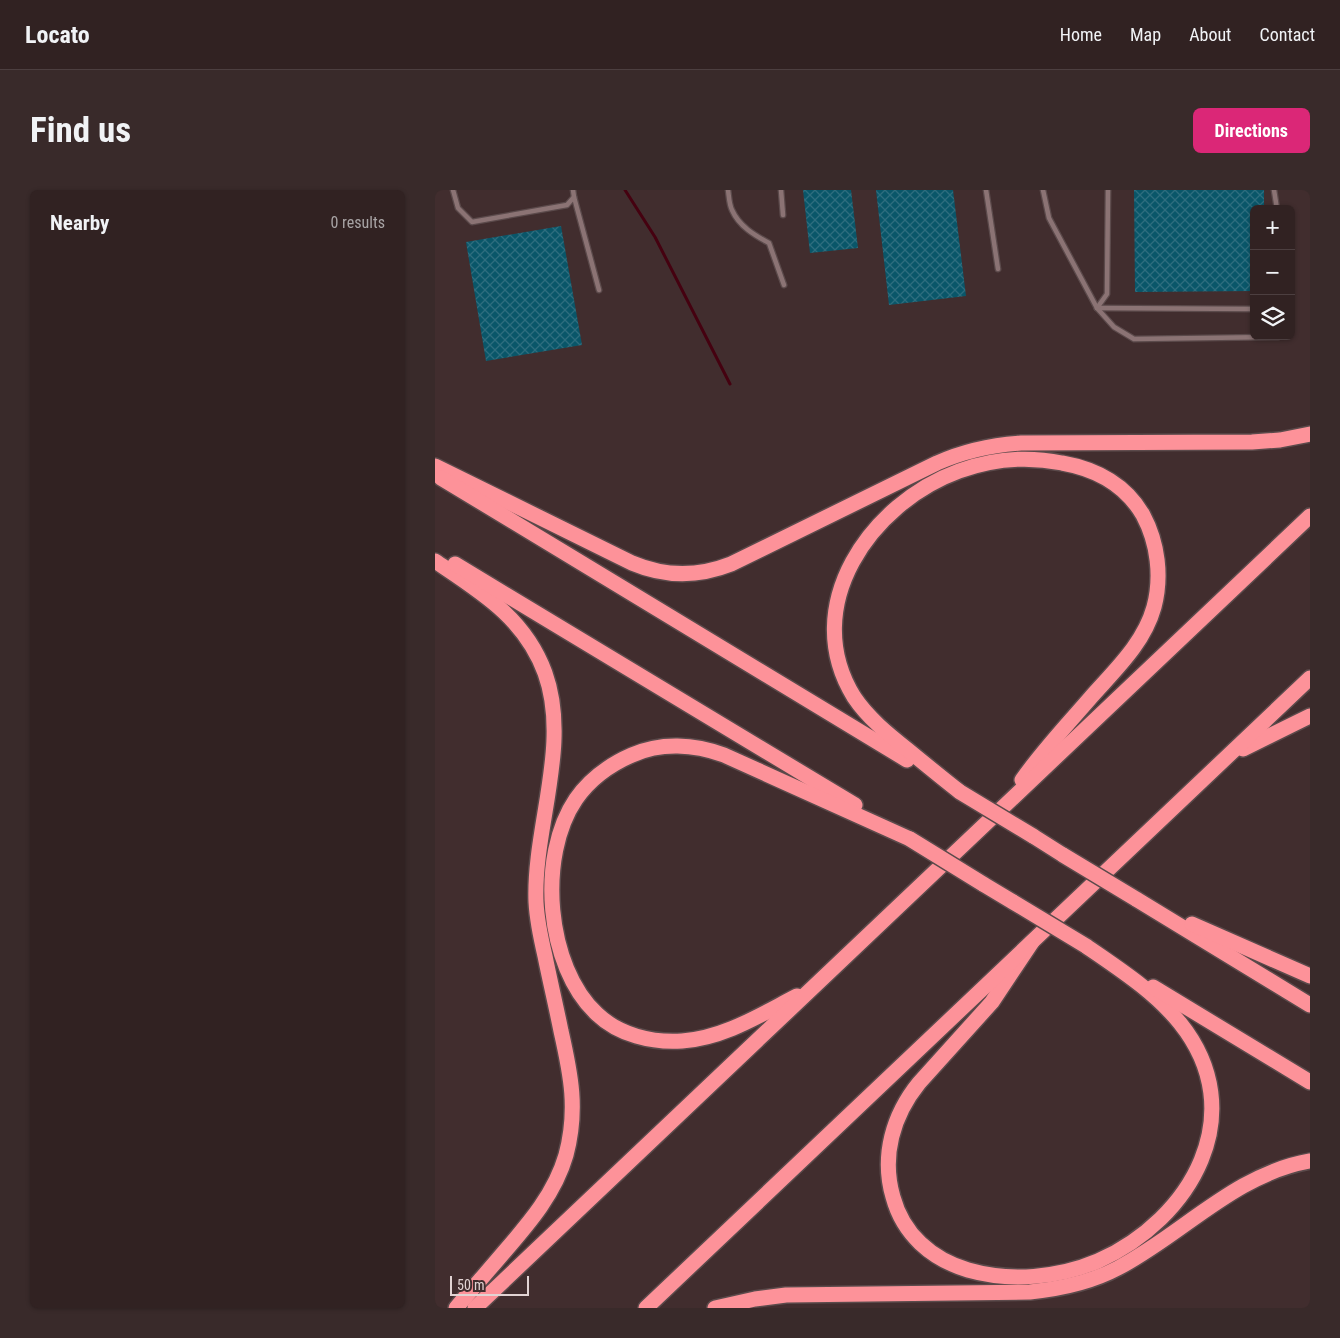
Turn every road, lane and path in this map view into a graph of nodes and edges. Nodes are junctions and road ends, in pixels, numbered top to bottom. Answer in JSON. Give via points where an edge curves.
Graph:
{"nodes":[{"id":1,"x":453,"y":190,"type":"edge"},
{"id":2,"x":573,"y":190,"type":"edge"},
{"id":3,"x":728,"y":190,"type":"edge"},
{"id":4,"x":781,"y":190,"type":"edge"},
{"id":5,"x":986,"y":190,"type":"edge"},
{"id":6,"x":1043,"y":190,"type":"edge"},
{"id":7,"x":1108,"y":190,"type":"edge"},
{"id":8,"x":1274,"y":190,"type":"edge"},
{"id":9,"x":574,"y":197,"type":"junction"},
{"id":10,"x":1276,"y":205,"type":"edge"},
{"id":11,"x":783,"y":215,"type":"dead end"},
{"id":12,"x":998,"y":268,"type":"dead end"},
{"id":13,"x":784,"y":285,"type":"dead end"},
{"id":14,"x":599,"y":290,"type":"dead end"},
{"id":15,"x":1097,"y":308,"type":"junction"},
{"id":16,"x":1250,"y":309,"type":"edge"},
{"id":17,"x":1250,"y":337,"type":"edge"},
{"id":18,"x":1310,"y":434,"type":"edge"},
{"id":19,"x":435,"y":466,"type":"edge"},
{"id":20,"x":435,"y":475,"type":"edge"},
{"id":21,"x":1310,"y":516,"type":"edge"},
{"id":22,"x":435,"y":552,"type":"edge"},
{"id":23,"x":435,"y":561,"type":"edge"},
{"id":24,"x":1310,"y":678,"type":"edge"},
{"id":25,"x":1310,"y":716,"type":"edge"},
{"id":26,"x":1228,"y":756,"type":"junction"},
{"id":27,"x":960,"y":792,"type":"junction"},
{"id":28,"x":1000,"y":810,"type":"junction"},
{"id":29,"x":910,"y":839,"type":"junction"},
{"id":30,"x":1136,"y":899,"type":"junction"},
{"id":31,"x":1032,"y":942,"type":"junction"},
{"id":32,"x":1086,"y":946,"type":"junction"},
{"id":33,"x":1310,"y":976,"type":"edge"},
{"id":34,"x":812,"y":988,"type":"junction"},
{"id":35,"x":1310,"y":1005,"type":"edge"},
{"id":36,"x":1310,"y":1082,"type":"edge"},
{"id":37,"x":1310,"y":1161,"type":"edge"},
{"id":38,"x":456,"y":1308,"type":"edge"},
{"id":39,"x":475,"y":1308,"type":"edge"},
{"id":40,"x":646,"y":1308,"type":"edge"},
{"id":41,"x":715,"y":1308,"type":"edge"}],
"edges":[{"from":1,"to":9,"type":"lane","via":[[457,208],[472,222],[567,205]]},
{"from":2,"to":9,"type":"lane"},
{"from":3,"to":13,"type":"lane","via":[[731,208],[739,222],[769,243]]},
{"from":4,"to":11,"type":"lane"},
{"from":5,"to":12,"type":"lane"},
{"from":6,"to":15,"type":"lane","via":[[1049,218]]},
{"from":7,"to":15,"type":"lane","via":[[1107,294]]},
{"from":8,"to":10,"type":"lane"},
{"from":9,"to":14,"type":"lane"},
{"from":15,"to":16,"type":"lane"},
{"from":15,"to":17,"type":"lane","via":[[1114,327],[1134,339]]},
{"from":18,"to":19,"type":"highway","via":[[1253,442],[1001,444],[937,463],[731,564],[708,571],[679,574],[632,564]]},
{"from":20,"to":27,"type":"highway"},
{"from":21,"to":28,"type":"highway"},
{"from":22,"to":29,"type":"highway"},
{"from":23,"to":38,"type":"highway","via":[[504,610],[517,624],[537,654],[550,689],[554,741],[536,902],[573,1098],[566,1155],[549,1194],[528,1224]]},
{"from":24,"to":26,"type":"highway"},
{"from":25,"to":26,"type":"highway"},
{"from":26,"to":31,"type":"highway"},
{"from":27,"to":28,"type":"highway","via":[[881,728],[866,713],[844,678],[834,632],[836,606],[845,577],[863,546],[890,513],[917,492],[949,475],[985,463],[1021,459],[1059,462],[1093,471],[1123,490],[1148,526],[1158,568],[1154,606],[1145,630],[1133,648],[1041,754]]},
{"from":27,"to":30,"type":"highway","bridge":true},
{"from":28,"to":34,"type":"highway"},
{"from":29,"to":32,"type":"highway","bridge":true},
{"from":29,"to":34,"type":"highway","via":[[724,756],[689,747],[650,749],[622,759],[594,779],[575,800],[563,823],[556,851],[552,881],[553,914],[560,947],[572,978],[586,1002],[603,1019],[641,1037],[664,1041],[689,1040],[733,1028]]},
{"from":30,"to":33,"type":"highway"},
{"from":30,"to":35,"type":"highway"},
{"from":31,"to":32,"type":"highway","via":[[992,1002],[909,1096],[895,1124],[889,1147],[888,1169],[893,1198],[901,1218],[917,1241],[952,1264],[1002,1276],[1040,1276],[1074,1269],[1099,1260],[1131,1242],[1156,1223],[1177,1200],[1196,1171],[1208,1141],[1213,1114],[1212,1094],[1205,1067],[1191,1038],[1173,1014],[1147,990]]},
{"from":31,"to":40,"type":"highway"},
{"from":32,"to":36,"type":"highway"},
{"from":34,"to":39,"type":"highway"},
{"from":37,"to":41,"type":"highway","via":[[1254,1179],[1130,1261],[1095,1278],[1065,1287],[1030,1292],[785,1295]]}]}
